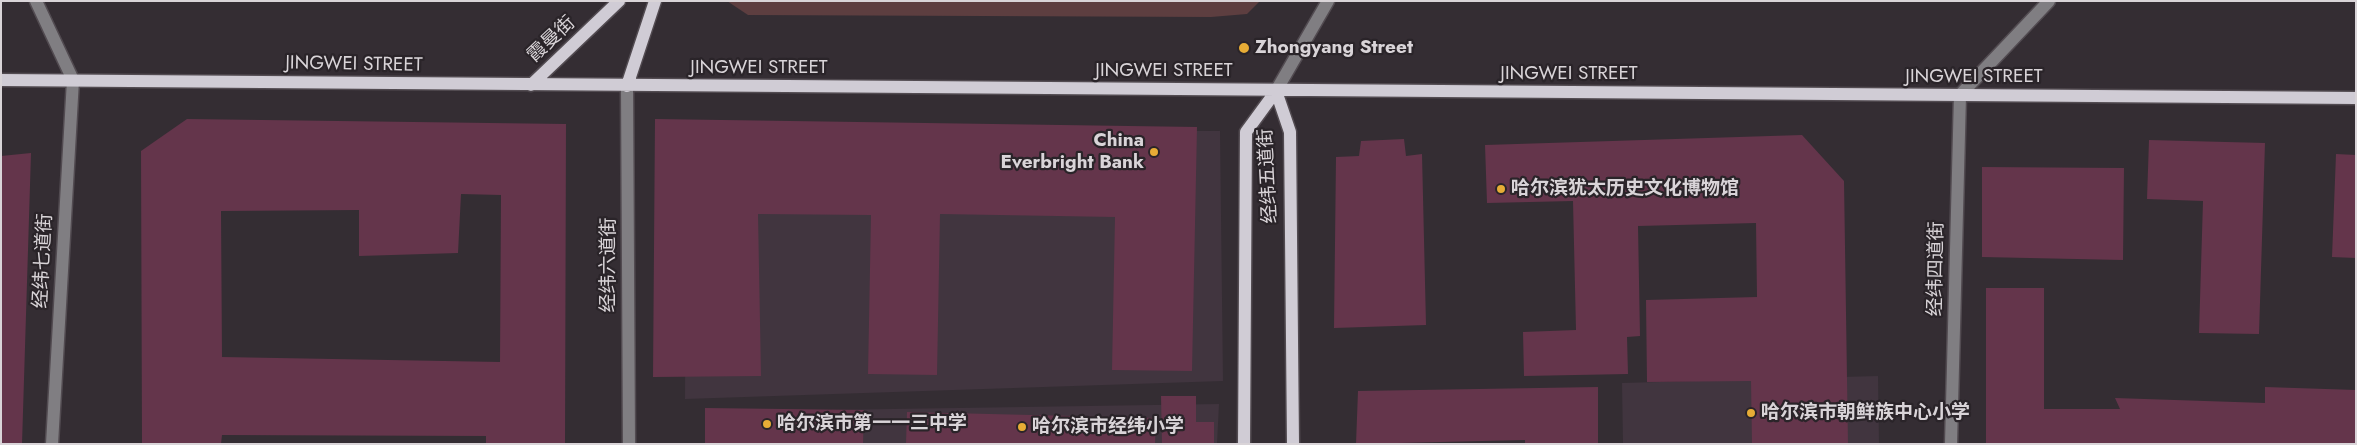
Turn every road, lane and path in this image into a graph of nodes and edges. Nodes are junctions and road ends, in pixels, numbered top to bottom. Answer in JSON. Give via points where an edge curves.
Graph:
{"nodes":[{"id":1,"x":36,"y":1,"type":"edge"},
{"id":2,"x":619,"y":1,"type":"edge"},
{"id":3,"x":656,"y":1,"type":"edge"},
{"id":4,"x":1328,"y":1,"type":"edge"},
{"id":5,"x":2049,"y":1,"type":"edge"},
{"id":6,"x":1,"y":80,"type":"edge"},
{"id":7,"x":73,"y":80,"type":"junction"},
{"id":8,"x":531,"y":85,"type":"junction"},
{"id":9,"x":627,"y":86,"type":"junction"},
{"id":10,"x":1276,"y":90,"type":"junction"},
{"id":11,"x":1960,"y":95,"type":"junction"},
{"id":12,"x":2356,"y":98,"type":"edge"},
{"id":13,"x":52,"y":444,"type":"edge"},
{"id":14,"x":629,"y":444,"type":"edge"},
{"id":15,"x":1244,"y":444,"type":"edge"},
{"id":16,"x":1293,"y":444,"type":"edge"},
{"id":17,"x":1951,"y":444,"type":"edge"}],
"edges":[{"from":1,"to":7,"type":"street"},
{"from":2,"to":8,"type":"main road","name":"霞曼街"},
{"from":3,"to":9,"type":"main road"},
{"from":4,"to":10,"type":"street"},
{"from":5,"to":11,"type":"street"},
{"from":6,"to":7,"type":"main road","name":"JINGWEI STREET"},
{"from":7,"to":8,"type":"main road","name":"JINGWEI STREET"},
{"from":7,"to":13,"type":"street","name":"经纬七道街"},
{"from":8,"to":9,"type":"main road","name":"JINGWEI STREET"},
{"from":9,"to":10,"type":"main road","name":"JINGWEI STREET"},
{"from":9,"to":14,"type":"street","name":"经纬六道街"},
{"from":10,"to":11,"type":"main road","name":"JINGWEI STREET"},
{"from":10,"to":15,"type":"main road","name":"经纬五道街","via":[[1246,132]]},
{"from":10,"to":16,"type":"main road","name":"经纬五道街","via":[[1290,132]]},
{"from":11,"to":12,"type":"main road","name":"JINGWEI STREET"},
{"from":11,"to":17,"type":"street","name":"经纬四道街"}]}
